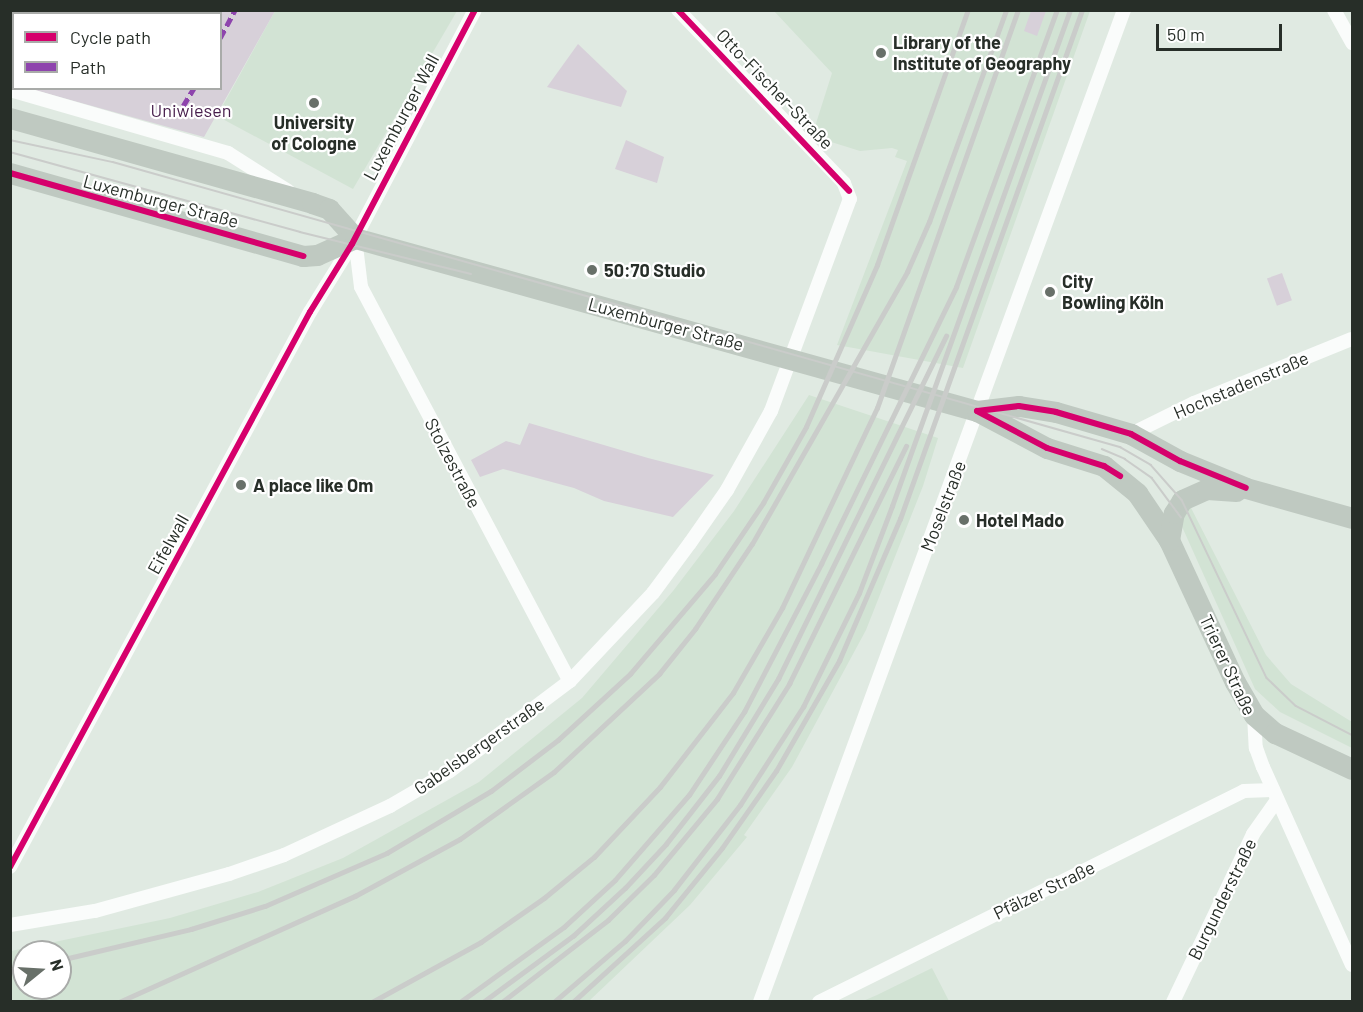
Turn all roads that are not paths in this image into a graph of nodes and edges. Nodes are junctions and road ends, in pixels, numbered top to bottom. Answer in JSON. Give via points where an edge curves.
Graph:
{"nodes":[{"id":1,"x":474,"y":10,"type":"edge"},
{"id":2,"x":678,"y":10,"type":"edge"},
{"id":3,"x":1124,"y":10,"type":"edge"},
{"id":4,"x":1334,"y":10,"type":"edge"},
{"id":5,"x":1353,"y":43,"type":"edge"},
{"id":6,"x":10,"y":90,"type":"edge"},
{"id":7,"x":10,"y":118,"type":"edge"},
{"id":8,"x":10,"y":173,"type":"edge"},
{"id":9,"x":299,"y":199,"type":"junction"},
{"id":10,"x":355,"y":238,"type":"junction"},
{"id":11,"x":1353,"y":339,"type":"edge"},
{"id":12,"x":792,"y":358,"type":"junction"},
{"id":13,"x":977,"y":411,"type":"junction"},
{"id":14,"x":1131,"y":434,"type":"junction"},
{"id":15,"x":1120,"y":476,"type":"joint"},
{"id":16,"x":1246,"y":488,"type":"junction"},
{"id":17,"x":1353,"y":518,"type":"edge"},
{"id":18,"x":1169,"y":540,"type":"junction"},
{"id":19,"x":570,"y":681,"type":"junction"},
{"id":20,"x":1254,"y":716,"type":"junction"},
{"id":21,"x":1353,"y":769,"type":"edge"},
{"id":22,"x":1275,"y":795,"type":"junction"},
{"id":23,"x":10,"y":867,"type":"edge"},
{"id":24,"x":10,"y":925,"type":"edge"},
{"id":25,"x":1353,"y":965,"type":"edge"},
{"id":26,"x":760,"y":1002,"type":"edge"},
{"id":27,"x":819,"y":1002,"type":"edge"},
{"id":28,"x":1173,"y":1002,"type":"edge"}],
"edges":[{"from":1,"to":10,"type":"street","name":"Luxemburger Wall"},
{"from":2,"to":12,"type":"street","name":"Otto-Fischer-Straße","via":[[849,190],[848,207]]},
{"from":3,"to":13,"type":"street","name":"Moselstraße"},
{"from":4,"to":5,"type":"street"},
{"from":6,"to":9,"type":"street","via":[[228,153]]},
{"from":7,"to":9,"type":"main road"},
{"from":8,"to":10,"type":"main road","name":"Luxemburger Straße","via":[[303,256],[317,255]]},
{"from":9,"to":10,"type":"main road","via":[[329,209]]},
{"from":10,"to":12,"type":"main road","name":"Luxemburger Straße"},
{"from":10,"to":19,"type":"street","name":"Stolzestraße","via":[[361,287]]},
{"from":10,"to":23,"type":"street","name":"Eifelwall","via":[[310,312]]},
{"from":11,"to":14,"type":"street","name":"Hochstadenstraße","via":[[1194,403]]},
{"from":12,"to":13,"type":"main road","name":"Luxemburger Straße"},
{"from":12,"to":19,"type":"street","name":"Gabelsbergerstraße","via":[[771,411],[727,490],[653,593]]},
{"from":13,"to":14,"type":"main road","name":"Luxemburger Straße","via":[[1019,406]]},
{"from":13,"to":15,"type":"main road","name":"Luxemburger Straße","via":[[1037,443],[1104,466]]},
{"from":13,"to":26,"type":"street","name":"Moselstraße"},
{"from":14,"to":16,"type":"main road","name":"Luxemburger Straße","via":[[1180,461]]},
{"from":15,"to":18,"type":"main road","name":"Trierer Straße","via":[[1137,493]]},
{"from":16,"to":17,"type":"main road","name":"Luxemburger Straße"},
{"from":16,"to":18,"type":"main road","via":[[1232,492],[1207,489],[1182,500],[1174,513]]},
{"from":18,"to":20,"type":"main road","name":"Trierer Straße"},
{"from":19,"to":24,"type":"street","name":"Gabelsbergerstraße","via":[[450,771],[390,806],[316,841],[165,894]]},
{"from":20,"to":21,"type":"main road","via":[[1275,733]]},
{"from":20,"to":22,"type":"street","name":"Trierer Straße","via":[[1256,748]]},
{"from":22,"to":25,"type":"street","name":"Trierer Straße"},
{"from":22,"to":27,"type":"street","name":"Pfälzer Straße","via":[[1244,791]]},
{"from":22,"to":28,"type":"street","name":"Burgunderstraße"}]}
